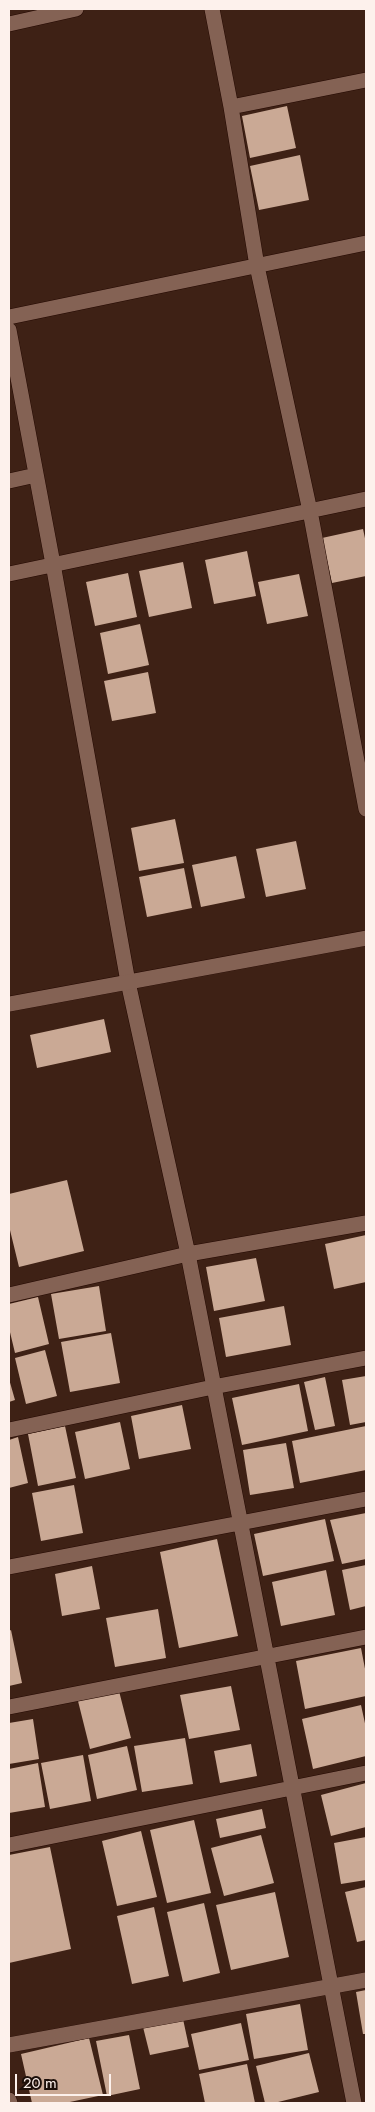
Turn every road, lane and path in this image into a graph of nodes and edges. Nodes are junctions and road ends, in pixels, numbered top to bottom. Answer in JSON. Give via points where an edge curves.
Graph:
{"nodes":[{"id":1,"x":76,"y":9,"type":"edge"},
{"id":2,"x":212,"y":9,"type":"edge"},
{"id":3,"x":9,"y":24,"type":"edge"},
{"id":4,"x":366,"y":80,"type":"edge"},
{"id":5,"x":231,"y":107,"type":"junction"},
{"id":6,"x":366,"y":243,"type":"edge"},
{"id":7,"x":257,"y":266,"type":"junction"},
{"id":8,"x":9,"y":318,"type":"edge"},
{"id":9,"x":9,"y":330,"type":"edge"},
{"id":10,"x":36,"y":475,"type":"junction"},
{"id":11,"x":9,"y":481,"type":"edge"},
{"id":12,"x":366,"y":499,"type":"edge"},
{"id":13,"x":310,"y":511,"type":"junction"},
{"id":14,"x":53,"y":564,"type":"junction"},
{"id":15,"x":9,"y":574,"type":"edge"},
{"id":16,"x":366,"y":809,"type":"edge"},
{"id":17,"x":366,"y":938,"type":"edge"},
{"id":18,"x":128,"y":982,"type":"junction"},
{"id":19,"x":9,"y":1004,"type":"edge"},
{"id":20,"x":366,"y":1223,"type":"edge"},
{"id":21,"x":188,"y":1254,"type":"junction"},
{"id":22,"x":9,"y":1295,"type":"edge"},
{"id":23,"x":366,"y":1358,"type":"edge"},
{"id":24,"x":212,"y":1387,"type":"junction"},
{"id":25,"x":9,"y":1430,"type":"edge"},
{"id":26,"x":366,"y":1499,"type":"edge"},
{"id":27,"x":240,"y":1524,"type":"junction"},
{"id":28,"x":9,"y":1567,"type":"edge"},
{"id":29,"x":366,"y":1637,"type":"edge"},
{"id":30,"x":266,"y":1658,"type":"junction"},
{"id":31,"x":9,"y":1707,"type":"edge"},
{"id":32,"x":366,"y":1773,"type":"edge"},
{"id":33,"x":291,"y":1788,"type":"junction"},
{"id":34,"x":9,"y":1845,"type":"edge"},
{"id":35,"x":366,"y":1980,"type":"edge"},
{"id":36,"x":331,"y":1987,"type":"junction"},
{"id":37,"x":9,"y":2045,"type":"edge"},
{"id":38,"x":354,"y":2103,"type":"edge"}],
"edges":[{"from":1,"to":3,"type":"street"},
{"from":2,"to":5,"type":"street"},
{"from":4,"to":5,"type":"street"},
{"from":5,"to":7,"type":"street"},
{"from":6,"to":7,"type":"street"},
{"from":7,"to":8,"type":"street"},
{"from":7,"to":13,"type":"street"},
{"from":9,"to":10,"type":"street"},
{"from":10,"to":11,"type":"street"},
{"from":10,"to":14,"type":"street"},
{"from":12,"to":13,"type":"street"},
{"from":13,"to":14,"type":"street"},
{"from":13,"to":16,"type":"street"},
{"from":14,"to":15,"type":"street"},
{"from":14,"to":18,"type":"street"},
{"from":17,"to":18,"type":"street"},
{"from":18,"to":19,"type":"street"},
{"from":18,"to":21,"type":"street"},
{"from":20,"to":21,"type":"street"},
{"from":21,"to":22,"type":"street"},
{"from":21,"to":24,"type":"street"},
{"from":23,"to":24,"type":"street"},
{"from":24,"to":25,"type":"street"},
{"from":24,"to":27,"type":"street"},
{"from":26,"to":27,"type":"street"},
{"from":27,"to":28,"type":"street"},
{"from":27,"to":30,"type":"street"},
{"from":29,"to":30,"type":"street"},
{"from":30,"to":31,"type":"street"},
{"from":30,"to":33,"type":"street"},
{"from":32,"to":33,"type":"street"},
{"from":33,"to":34,"type":"street"},
{"from":33,"to":36,"type":"street"},
{"from":35,"to":36,"type":"street"},
{"from":36,"to":37,"type":"street"},
{"from":36,"to":38,"type":"street"}]}
